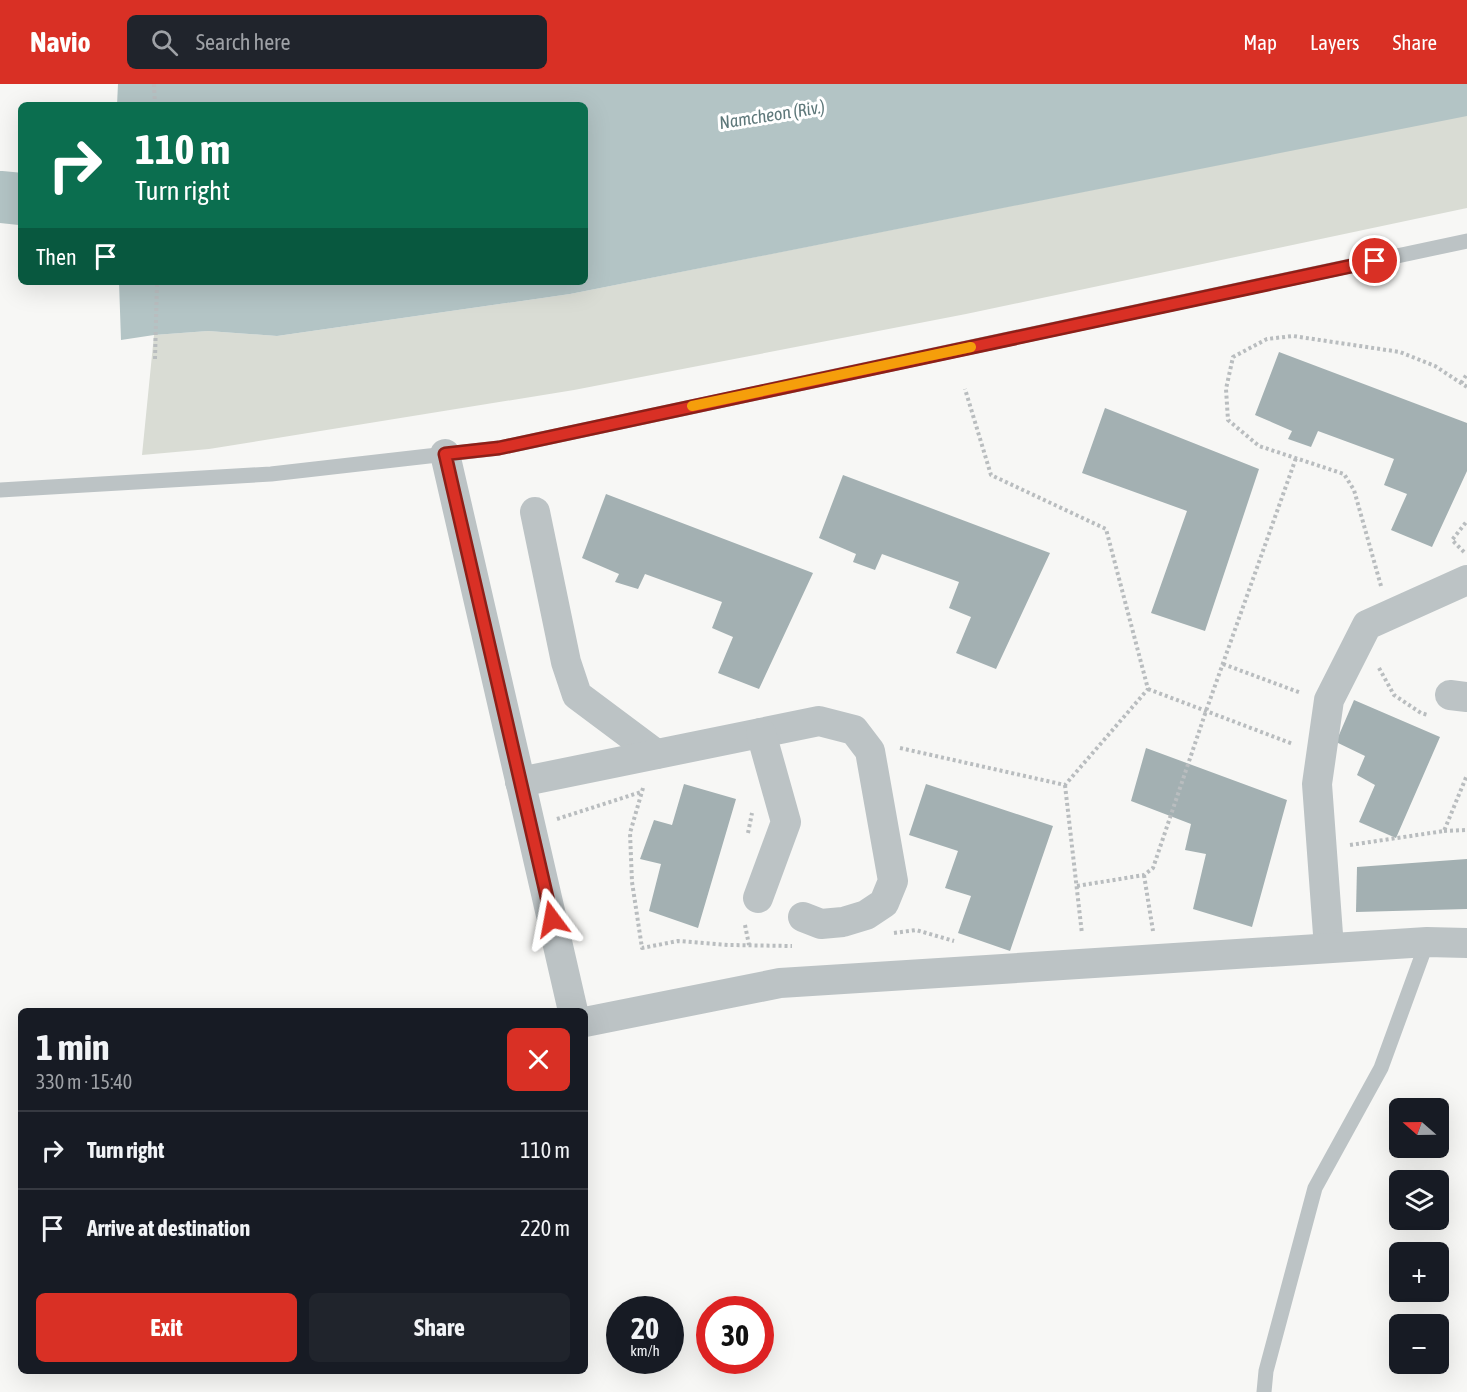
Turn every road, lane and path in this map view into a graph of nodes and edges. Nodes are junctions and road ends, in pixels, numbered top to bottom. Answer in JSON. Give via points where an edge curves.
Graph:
{"nodes":[{"id":1,"x":154,"y":84,"type":"edge"},
{"id":2,"x":155,"y":102,"type":"edge"},
{"id":3,"x":1467,"y":241,"type":"edge"},
{"id":4,"x":157,"y":285,"type":"edge"},
{"id":5,"x":155,"y":359,"type":"dead end"},
{"id":6,"x":1467,"y":374,"type":"edge"},
{"id":7,"x":1461,"y":383,"type":"junction"},
{"id":8,"x":1467,"y":387,"type":"edge"},
{"id":9,"x":965,"y":389,"type":"dead end"},
{"id":10,"x":445,"y":454,"type":"junction"},
{"id":11,"x":1296,"y":458,"type":"junction"},
{"id":12,"x":0,"y":490,"type":"edge"},
{"id":13,"x":534,"y":512,"type":"dead end"},
{"id":14,"x":1467,"y":521,"type":"edge"},
{"id":15,"x":1467,"y":555,"type":"edge"},
{"id":16,"x":1467,"y":581,"type":"edge"},
{"id":17,"x":1381,"y":588,"type":"dead end"},
{"id":18,"x":1361,"y":636,"type":"junction"},
{"id":19,"x":1223,"y":664,"type":"junction"},
{"id":20,"x":1148,"y":689,"type":"junction"},
{"id":21,"x":1301,"y":701,"type":"dead end"},
{"id":22,"x":1449,"y":702,"type":"edge"},
{"id":23,"x":1206,"y":711,"type":"junction"},
{"id":24,"x":1295,"y":733,"type":"dead end"},
{"id":25,"x":761,"y":734,"type":"junction"},
{"id":26,"x":861,"y":740,"type":"junction"},
{"id":27,"x":656,"y":754,"type":"junction"},
{"id":28,"x":1467,"y":775,"type":"edge"},
{"id":29,"x":520,"y":782,"type":"junction"},
{"id":30,"x":1065,"y":785,"type":"junction"},
{"id":31,"x":641,"y":792,"type":"junction"},
{"id":32,"x":754,"y":802,"type":"dead end"},
{"id":33,"x":531,"y":828,"type":"junction"},
{"id":34,"x":1467,"y":830,"type":"edge"},
{"id":35,"x":1444,"y":831,"type":"junction"},
{"id":36,"x":746,"y":844,"type":"dead end"},
{"id":37,"x":1322,"y":849,"type":"junction"},
{"id":38,"x":1144,"y":875,"type":"junction"},
{"id":39,"x":1077,"y":886,"type":"junction"},
{"id":40,"x":750,"y":906,"type":"joint"},
{"id":41,"x":803,"y":918,"type":"dead end"},
{"id":42,"x":1155,"y":939,"type":"dead end"},
{"id":43,"x":1427,"y":942,"type":"junction"},
{"id":44,"x":1467,"y":943,"type":"edge"},
{"id":45,"x":749,"y":945,"type":"dead end"},
{"id":46,"x":642,"y":948,"type":"dead end"},
{"id":47,"x":1329,"y":948,"type":"junction"},
{"id":48,"x":1086,"y":963,"type":"junction"},
{"id":49,"x":572,"y":1008,"type":"edge"},
{"id":50,"x":588,"y":1021,"type":"edge"},
{"id":51,"x":1264,"y":1392,"type":"edge"}],
"edges":[{"from":1,"to":2,"type":"path"},
{"from":3,"to":10,"type":"lane","via":[[499,448]]},
{"from":4,"to":5,"type":"path"},
{"from":6,"to":7,"type":"path"},
{"from":7,"to":8,"type":"path"},
{"from":7,"to":11,"type":"path","via":[[1435,366],[1400,352],[1293,336],[1267,339],[1233,357],[1226,389],[1228,420],[1259,446]]},
{"from":9,"to":20,"type":"path","via":[[991,476],[1106,529]]},
{"from":10,"to":12,"type":"lane","via":[[271,474]]},
{"from":10,"to":29,"type":"street"},
{"from":11,"to":17,"type":"path","via":[[1344,474],[1354,490]]},
{"from":11,"to":19,"type":"path"},
{"from":13,"to":27,"type":"street","via":[[566,662],[577,695]]},
{"from":14,"to":15,"type":"path","via":[[1452,540]]},
{"from":16,"to":18,"type":"street","via":[[1367,626]]},
{"from":18,"to":22,"type":"path","via":[[1394,695],[1421,713]]},
{"from":18,"to":37,"type":"street","via":[[1329,700],[1317,784]]},
{"from":19,"to":21,"type":"path","via":[[1304,694]]},
{"from":19,"to":23,"type":"path"},
{"from":20,"to":23,"type":"path"},
{"from":20,"to":30,"type":"path"},
{"from":23,"to":24,"type":"path","via":[[1294,744]]},
{"from":23,"to":38,"type":"path","via":[[1153,868]]},
{"from":25,"to":26,"type":"street","via":[[819,721],[854,730]]},
{"from":25,"to":27,"type":"street"},
{"from":25,"to":40,"type":"street","via":[[786,822]]},
{"from":26,"to":30,"type":"path"},
{"from":26,"to":41,"type":"street","via":[[870,751],[893,881],[884,903],[866,915],[821,924]]},
{"from":27,"to":29,"type":"street"},
{"from":27,"to":31,"type":"path"},
{"from":28,"to":35,"type":"path"},
{"from":29,"to":33,"type":"street"},
{"from":30,"to":39,"type":"path"},
{"from":31,"to":33,"type":"path"},
{"from":31,"to":46,"type":"path","via":[[630,833],[632,882]]},
{"from":32,"to":36,"type":"path"},
{"from":33,"to":49,"type":"street"},
{"from":34,"to":35,"type":"path"},
{"from":35,"to":37,"type":"path"},
{"from":37,"to":47,"type":"street"},
{"from":38,"to":39,"type":"path"},
{"from":38,"to":42,"type":"path"},
{"from":39,"to":48,"type":"path"},
{"from":40,"to":45,"type":"path"},
{"from":43,"to":44,"type":"street"},
{"from":43,"to":47,"type":"street"},
{"from":43,"to":51,"type":"lane","via":[[1381,1068],[1315,1188],[1266,1371]]},
{"from":47,"to":48,"type":"street"},
{"from":48,"to":50,"type":"street","via":[[780,983]]}]}
